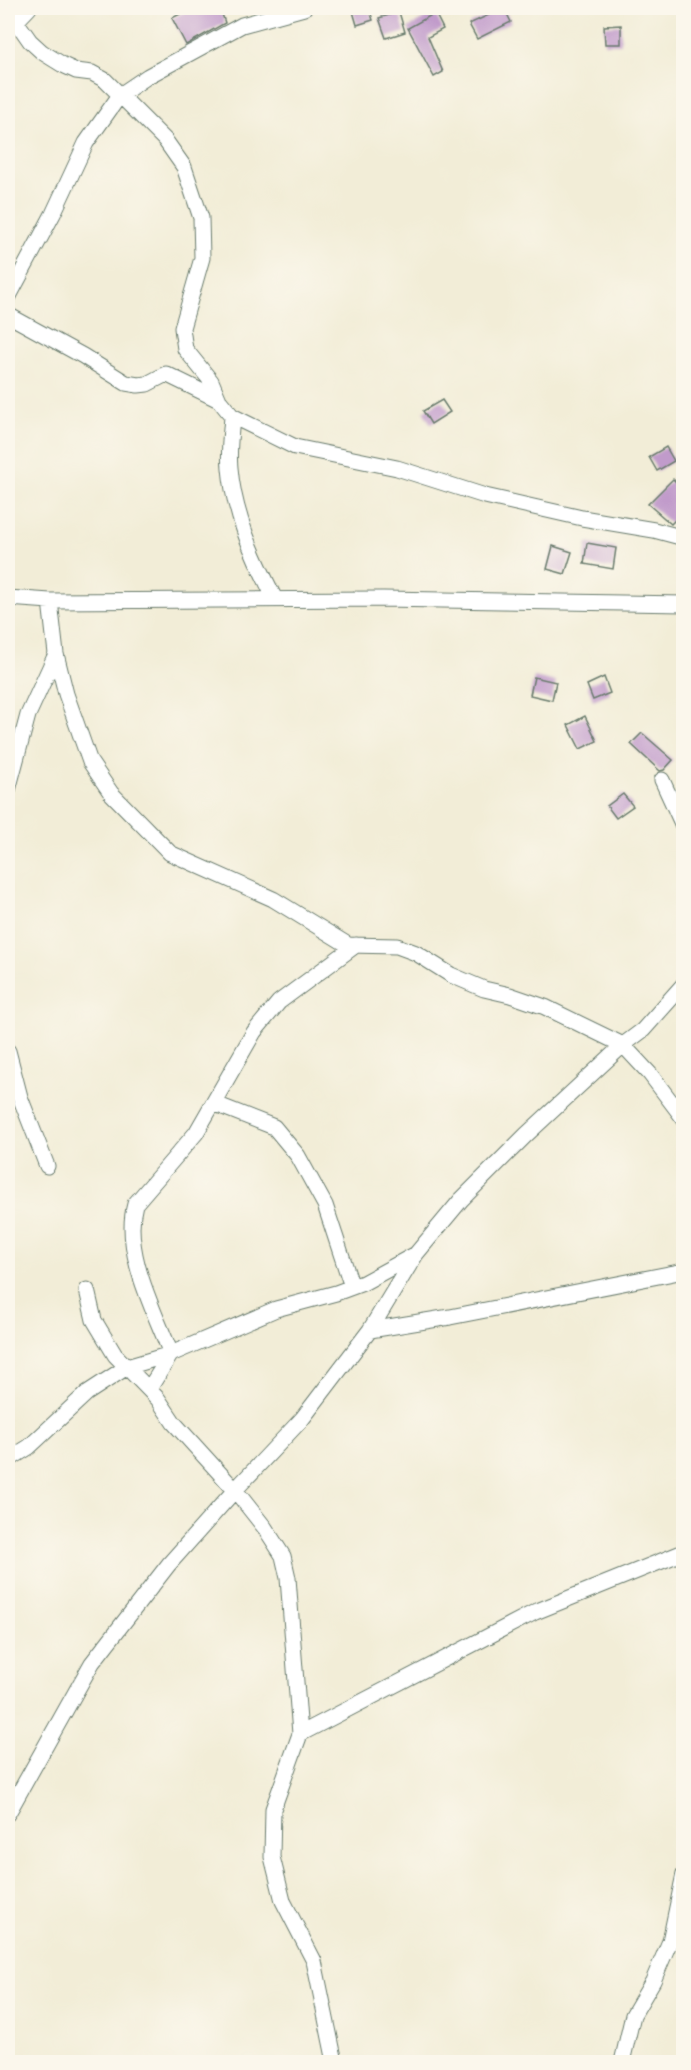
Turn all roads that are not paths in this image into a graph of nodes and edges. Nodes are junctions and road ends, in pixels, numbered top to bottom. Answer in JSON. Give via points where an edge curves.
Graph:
{"nodes":[{"id":1,"x":29,"y":8,"type":"edge"},
{"id":2,"x":304,"y":8,"type":"edge"},
{"id":3,"x":12,"y":25,"type":"edge"},
{"id":4,"x":120,"y":95,"type":"junction"},
{"id":5,"x":8,"y":298,"type":"edge"},
{"id":6,"x":8,"y":315,"type":"edge"},
{"id":7,"x":219,"y":400,"type":"junction"},
{"id":8,"x":232,"y":416,"type":"junction"},
{"id":9,"x":684,"y":538,"type":"edge"},
{"id":10,"x":8,"y":598,"type":"edge"},
{"id":11,"x":274,"y":599,"type":"junction"},
{"id":12,"x":50,"y":601,"type":"junction"},
{"id":13,"x":684,"y":604,"type":"edge"},
{"id":14,"x":56,"y":654,"type":"junction"},
{"id":15,"x":662,"y":780,"type":"dead end"},
{"id":16,"x":8,"y":790,"type":"edge"},
{"id":17,"x":684,"y":828,"type":"edge"},
{"id":18,"x":356,"y":945,"type":"junction"},
{"id":19,"x":684,"y":984,"type":"edge"},
{"id":20,"x":622,"y":1045,"type":"junction"},
{"id":21,"x":8,"y":1051,"type":"edge"},
{"id":22,"x":213,"y":1103,"type":"junction"},
{"id":23,"x":684,"y":1119,"type":"edge"},
{"id":24,"x":48,"y":1166,"type":"dead end"},
{"id":25,"x":416,"y":1254,"type":"junction"},
{"id":26,"x":684,"y":1271,"type":"edge"},
{"id":27,"x":352,"y":1287,"type":"junction"},
{"id":28,"x":87,"y":1290,"type":"dead end"},
{"id":29,"x":370,"y":1330,"type":"junction"},
{"id":30,"x":171,"y":1354,"type":"junction"},
{"id":31,"x":127,"y":1367,"type":"junction"},
{"id":32,"x":149,"y":1389,"type":"junction"},
{"id":33,"x":8,"y":1460,"type":"edge"},
{"id":34,"x":235,"y":1490,"type":"junction"},
{"id":35,"x":684,"y":1552,"type":"edge"},
{"id":36,"x":300,"y":1734,"type":"junction"},
{"id":37,"x":8,"y":1813,"type":"edge"},
{"id":38,"x":684,"y":1874,"type":"edge"},
{"id":39,"x":335,"y":2062,"type":"edge"},
{"id":40,"x":622,"y":2062,"type":"edge"}],
"edges":[{"from":1,"to":3,"type":"street"},
{"from":2,"to":4,"type":"street","via":[[242,25],[147,76]]},
{"from":3,"to":4,"type":"street","via":[[42,52],[63,65],[93,73]]},
{"from":4,"to":5,"type":"street","via":[[86,143]]},
{"from":4,"to":7,"type":"street","via":[[165,140],[184,167],[201,218],[202,258],[182,328],[185,349],[210,381]]},
{"from":6,"to":7,"type":"street","via":[[126,383],[147,384],[166,374]]},
{"from":7,"to":8,"type":"street"},
{"from":8,"to":9,"type":"street","via":[[295,447],[397,468],[495,499]]},
{"from":8,"to":11,"type":"street","via":[[230,466],[235,499],[251,552]]},
{"from":10,"to":12,"type":"street"},
{"from":11,"to":12,"type":"street"},
{"from":11,"to":13,"type":"street"},
{"from":12,"to":14,"type":"street"},
{"from":14,"to":16,"type":"street","via":[[28,715]]},
{"from":14,"to":18,"type":"street","via":[[90,762],[111,793],[170,853],[273,899],[348,945]]},
{"from":15,"to":17,"type":"street"},
{"from":18,"to":20,"type":"street","via":[[397,946],[416,953],[451,975],[545,1007]]},
{"from":18,"to":22,"type":"street","via":[[279,1002],[254,1032]]},
{"from":19,"to":20,"type":"street","via":[[643,1030]]},
{"from":20,"to":23,"type":"street"},
{"from":20,"to":25,"type":"street","via":[[461,1200]]},
{"from":21,"to":24,"type":"street","via":[[20,1096]]},
{"from":22,"to":27,"type":"street","via":[[274,1128],[298,1156],[325,1205]]},
{"from":22,"to":30,"type":"street","via":[[196,1133],[135,1204],[131,1218],[134,1256]]},
{"from":25,"to":27,"type":"street"},
{"from":25,"to":29,"type":"street"},
{"from":26,"to":29,"type":"street"},
{"from":27,"to":30,"type":"street","via":[[276,1309]]},
{"from":28,"to":31,"type":"street","via":[[94,1320]]},
{"from":29,"to":34,"type":"street","via":[[302,1419]]},
{"from":30,"to":31,"type":"street"},
{"from":30,"to":32,"type":"street"},
{"from":31,"to":32,"type":"street"},
{"from":31,"to":33,"type":"street","via":[[87,1393],[29,1447]]},
{"from":32,"to":34,"type":"street","via":[[174,1423]]},
{"from":34,"to":36,"type":"street","via":[[283,1556]]},
{"from":34,"to":37,"type":"street","via":[[169,1564],[92,1663]]},
{"from":35,"to":36,"type":"street","via":[[535,1612]]},
{"from":36,"to":39,"type":"street","via":[[273,1809],[272,1857],[283,1901],[314,1961]]},
{"from":38,"to":40,"type":"street","via":[[670,1941],[633,2015]]}]}
